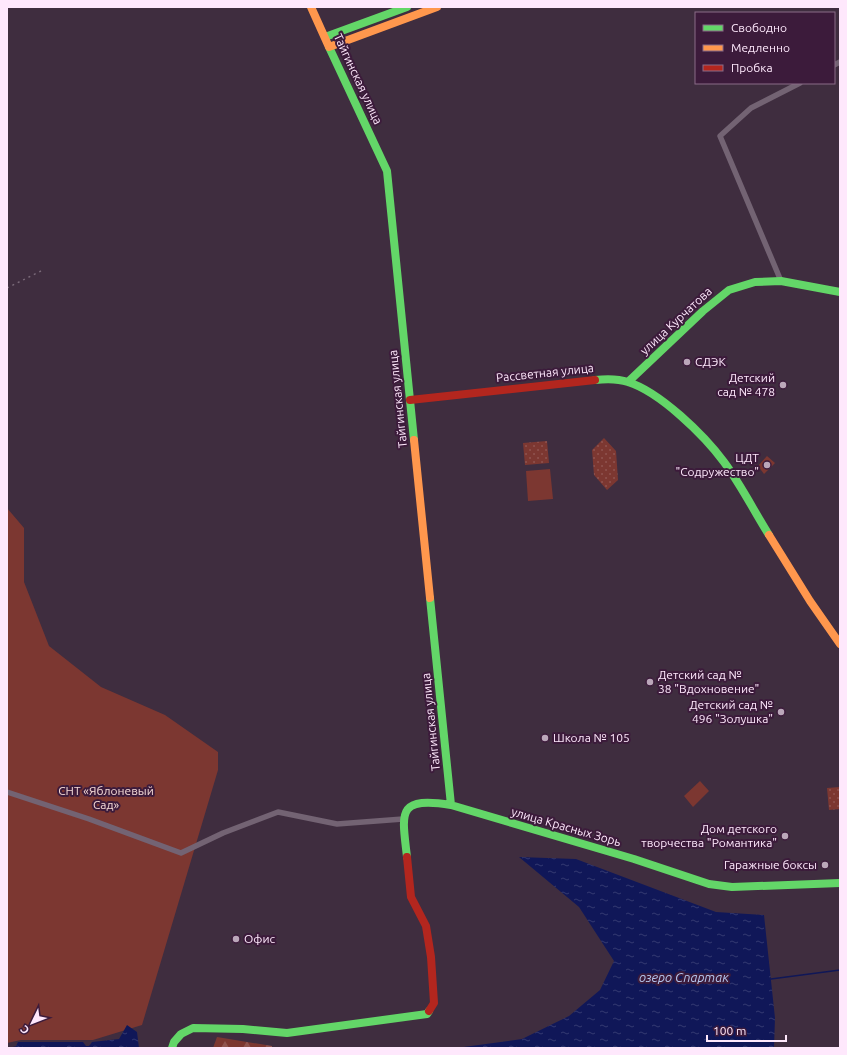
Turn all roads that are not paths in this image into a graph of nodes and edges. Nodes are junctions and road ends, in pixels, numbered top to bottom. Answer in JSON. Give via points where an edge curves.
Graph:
{"nodes":[{"id":1,"x":311,"y":7,"type":"edge"},
{"id":2,"x":407,"y":7,"type":"edge"},
{"id":3,"x":437,"y":7,"type":"edge"},
{"id":4,"x":325,"y":37,"type":"junction"},
{"id":5,"x":329,"y":47,"type":"junction"},
{"id":6,"x":798,"y":84,"type":"edge"},
{"id":7,"x":781,"y":281,"type":"junction"},
{"id":8,"x":840,"y":292,"type":"edge"},
{"id":9,"x":628,"y":382,"type":"junction"},
{"id":10,"x":410,"y":400,"type":"junction"},
{"id":11,"x":840,"y":644,"type":"edge"},
{"id":12,"x":7,"y":792,"type":"edge"},
{"id":13,"x":451,"y":805,"type":"junction"},
{"id":14,"x":403,"y":819,"type":"junction"},
{"id":15,"x":840,"y":883,"type":"edge"},
{"id":16,"x":172,"y":1048,"type":"edge"}],
"edges":[{"from":1,"to":4,"type":"main road","name":"Тайгинская улица"},
{"from":2,"to":4,"type":"main road"},
{"from":3,"to":5,"type":"main road"},
{"from":4,"to":5,"type":"main road","name":"Тайгинская улица"},
{"from":5,"to":10,"type":"main road","name":"Тайгинская улица","via":[[387,171]]},
{"from":6,"to":7,"type":"street","via":[[751,108],[720,136]]},
{"from":7,"to":8,"type":"main road","name":"улица Курчатова"},
{"from":7,"to":9,"type":"main road","name":"улица Курчатова","via":[[755,282],[730,290],[703,311]]},
{"from":9,"to":10,"type":"main road","name":"Рассветная улица","via":[[600,379],[566,381]]},
{"from":9,"to":11,"type":"main road","name":"Рассветная улица","via":[[652,394],[673,409],[724,462]]},
{"from":10,"to":13,"type":"main road","name":"Тайгинская улица"},
{"from":12,"to":14,"type":"street","via":[[181,853],[223,833],[278,812],[337,824]]},
{"from":13,"to":14,"type":"main road","name":"улица Красных Зорь","via":[[438,802],[415,805],[406,810]]},
{"from":13,"to":15,"type":"main road","name":"улица Красных Зорь","via":[[709,884],[732,887]]},
{"from":14,"to":16,"type":"main road","via":[[411,897],[426,926],[431,957],[434,1003],[427,1014],[287,1033],[193,1028],[181,1034]]}]}
